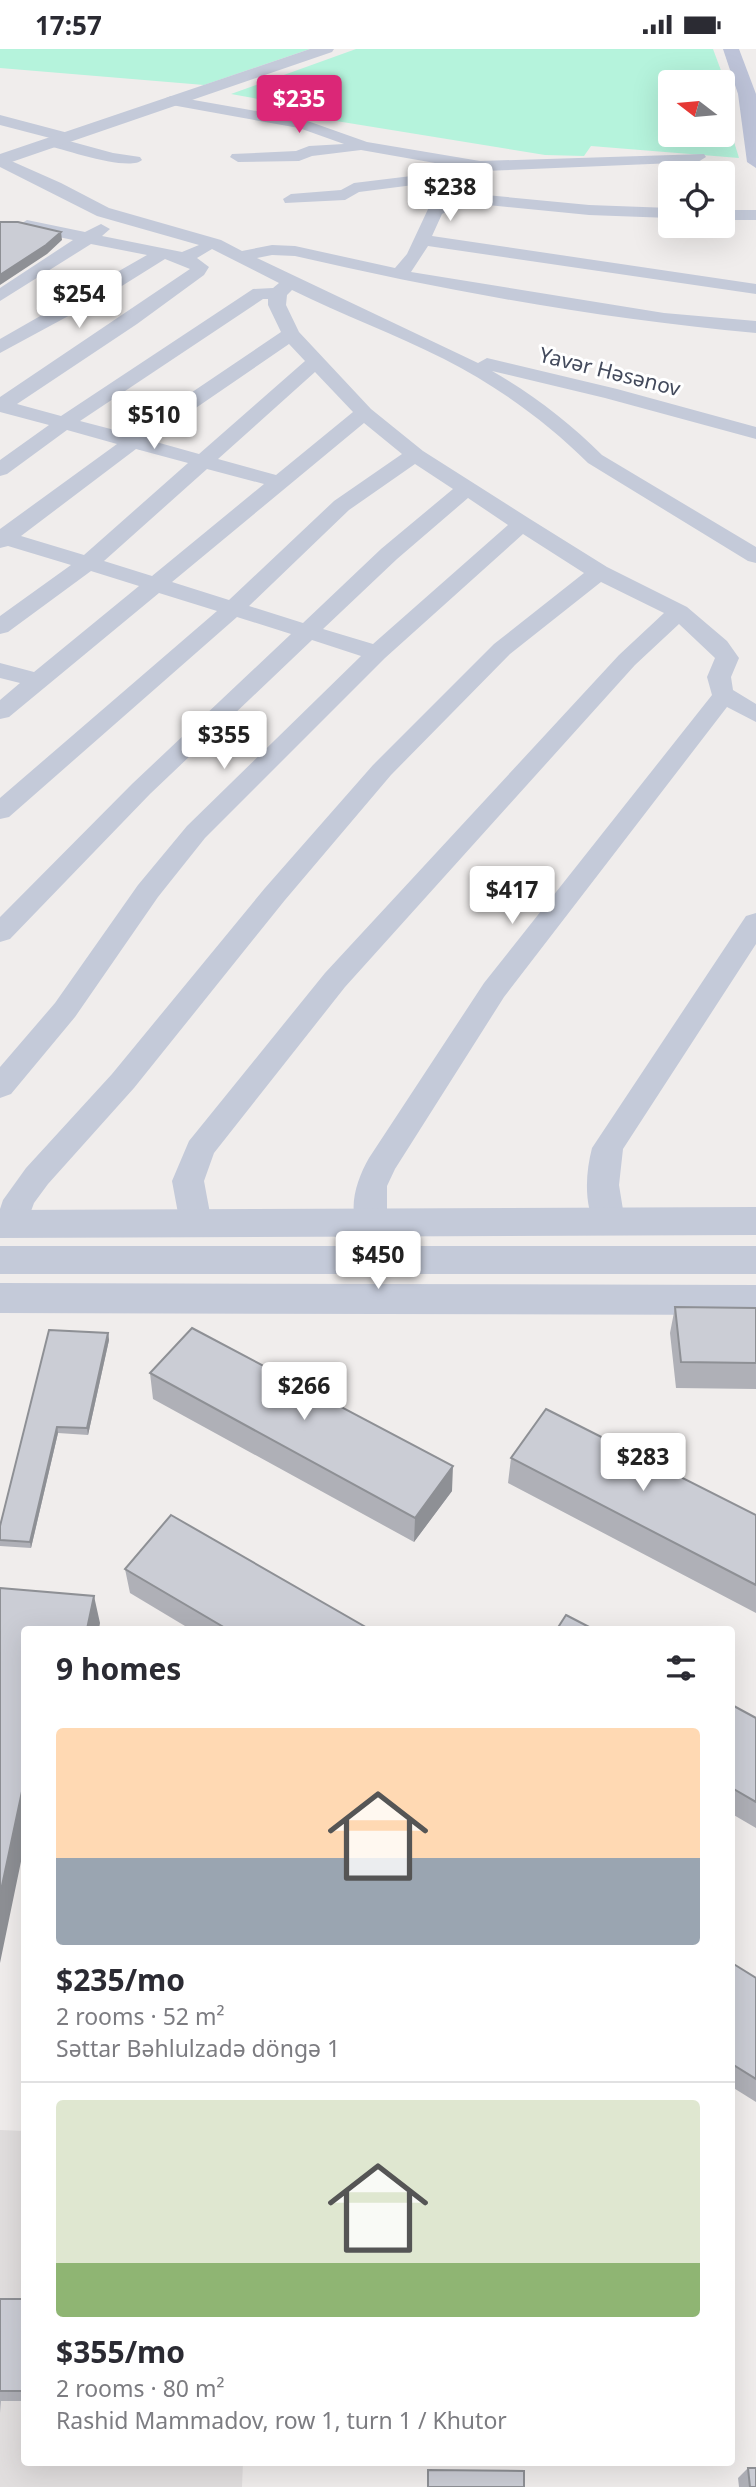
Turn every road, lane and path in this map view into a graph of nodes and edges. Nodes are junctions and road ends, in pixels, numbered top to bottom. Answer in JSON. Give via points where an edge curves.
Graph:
{"nodes":[{"id":1,"x":326,"y":49,"type":"edge"},
{"id":2,"x":731,"y":49,"type":"edge"},
{"id":3,"x":747,"y":94,"type":"junction"},
{"id":4,"x":171,"y":101,"type":"junction"},
{"id":5,"x":756,"y":117,"type":"edge"},
{"id":6,"x":0,"y":120,"type":"edge"},
{"id":7,"x":59,"y":140,"type":"junction"},
{"id":8,"x":364,"y":146,"type":"junction"},
{"id":9,"x":238,"y":157,"type":"dead end"},
{"id":10,"x":698,"y":157,"type":"dead end"},
{"id":11,"x":0,"y":160,"type":"edge"},
{"id":12,"x":134,"y":160,"type":"dead end"},
{"id":13,"x":756,"y":162,"type":"edge"},
{"id":14,"x":478,"y":169,"type":"junction"},
{"id":15,"x":290,"y":199,"type":"dead end"},
{"id":16,"x":478,"y":199,"type":"junction"},
{"id":17,"x":658,"y":213,"type":"edge"},
{"id":18,"x":735,"y":215,"type":"edge"},
{"id":19,"x":756,"y":215,"type":"edge"},
{"id":20,"x":116,"y":216,"type":"junction"},
{"id":21,"x":27,"y":225,"type":"edge"},
{"id":22,"x":92,"y":237,"type":"junction"},
{"id":23,"x":424,"y":240,"type":"junction"},
{"id":24,"x":215,"y":244,"type":"junction"},
{"id":25,"x":162,"y":253,"type":"junction"},
{"id":26,"x":242,"y":256,"type":"junction"},
{"id":27,"x":184,"y":258,"type":"junction"},
{"id":28,"x":398,"y":275,"type":"junction"},
{"id":29,"x":285,"y":287,"type":"junction"},
{"id":30,"x":756,"y":289,"type":"edge"},
{"id":31,"x":0,"y":296,"type":"edge"},
{"id":32,"x":756,"y":327,"type":"edge"},
{"id":33,"x":291,"y":334,"type":"junction"},
{"id":34,"x":0,"y":347,"type":"edge"},
{"id":35,"x":451,"y":355,"type":"junction"},
{"id":36,"x":316,"y":361,"type":"junction"},
{"id":37,"x":559,"y":380,"type":"junction"},
{"id":38,"x":521,"y":395,"type":"junction"},
{"id":39,"x":0,"y":405,"type":"edge"},
{"id":40,"x":364,"y":413,"type":"junction"},
{"id":41,"x":65,"y":422,"type":"junction"},
{"id":42,"x":756,"y":433,"type":"edge"},
{"id":43,"x":132,"y":442,"type":"junction"},
{"id":44,"x":415,"y":455,"type":"junction"},
{"id":45,"x":201,"y":461,"type":"junction"},
{"id":46,"x":0,"y":470,"type":"edge"},
{"id":47,"x":279,"y":482,"type":"junction"},
{"id":48,"x":467,"y":488,"type":"junction"},
{"id":49,"x":522,"y":524,"type":"junction"},
{"id":50,"x":2,"y":538,"type":"edge"},
{"id":51,"x":756,"y":556,"type":"edge"},
{"id":52,"x":87,"y":563,"type":"junction"},
{"id":53,"x":599,"y":572,"type":"junction"},
{"id":54,"x":156,"y":586,"type":"junction"},
{"id":55,"x":233,"y":608,"type":"junction"},
{"id":56,"x":679,"y":612,"type":"junction"},
{"id":57,"x":0,"y":627,"type":"edge"},
{"id":58,"x":308,"y":632,"type":"junction"},
{"id":59,"x":377,"y":653,"type":"junction"},
{"id":60,"x":0,"y":670,"type":"edge"},
{"id":61,"x":38,"y":681,"type":"junction"},
{"id":62,"x":724,"y":695,"type":"junction"},
{"id":63,"x":0,"y":712,"type":"edge"},
{"id":64,"x":756,"y":715,"type":"edge"},
{"id":65,"x":0,"y":811,"type":"edge"},
{"id":66,"x":756,"y":922,"type":"edge"},
{"id":67,"x":0,"y":933,"type":"edge"},
{"id":68,"x":0,"y":1087,"type":"edge"},
{"id":69,"x":756,"y":1221,"type":"edge"},
{"id":70,"x":371,"y":1222,"type":"junction"},
{"id":71,"x":609,"y":1222,"type":"junction"},
{"id":72,"x":685,"y":1223,"type":"junction"},
{"id":73,"x":6,"y":1224,"type":"edge"},
{"id":74,"x":196,"y":1224,"type":"junction"},
{"id":75,"x":756,"y":1239,"type":"edge"},
{"id":76,"x":0,"y":1260,"type":"edge"},
{"id":77,"x":756,"y":1260,"type":"edge"},
{"id":78,"x":756,"y":1292,"type":"edge"},
{"id":79,"x":0,"y":1298,"type":"edge"},
{"id":80,"x":701,"y":1300,"type":"junction"},
{"id":81,"x":756,"y":1300,"type":"edge"}],
"edges":[{"from":1,"to":4,"type":"street"},
{"from":2,"to":3,"type":"main road"},
{"from":3,"to":5,"type":"main road"},
{"from":3,"to":13,"type":"main road"},
{"from":4,"to":7,"type":"street"},
{"from":4,"to":8,"type":"street","via":[[302,124]]},
{"from":6,"to":7,"type":"street"},
{"from":7,"to":11,"type":"street"},
{"from":7,"to":12,"type":"street","via":[[110,158]]},
{"from":8,"to":9,"type":"street","via":[[299,156]]},
{"from":8,"to":14,"type":"street"},
{"from":10,"to":14,"type":"street"},
{"from":11,"to":20,"type":"street"},
{"from":14,"to":15,"type":"street","via":[[354,188],[345,195]]},
{"from":14,"to":16,"type":"street"},
{"from":16,"to":17,"type":"street"},
{"from":16,"to":23,"type":"street","via":[[439,207]]},
{"from":18,"to":19,"type":"street"},
{"from":20,"to":22,"type":"street"},
{"from":20,"to":24,"type":"street"},
{"from":21,"to":22,"type":"street"},
{"from":22,"to":25,"type":"street"},
{"from":22,"to":31,"type":"street"},
{"from":23,"to":28,"type":"street"},
{"from":23,"to":30,"type":"street"},
{"from":24,"to":26,"type":"street"},
{"from":24,"to":27,"type":"street"},
{"from":25,"to":27,"type":"street"},
{"from":25,"to":34,"type":"street","via":[[129,277]]},
{"from":26,"to":28,"type":"street","via":[[295,251]]},
{"from":26,"to":29,"type":"street"},
{"from":27,"to":39,"type":"street","via":[[200,267],[198,271]]},
{"from":28,"to":32,"type":"street","via":[[664,319]]},
{"from":29,"to":33,"type":"street","via":[[277,305]]},
{"from":29,"to":35,"type":"street"},
{"from":29,"to":41,"type":"street","via":[[259,293]]},
{"from":33,"to":36,"type":"street"},
{"from":33,"to":43,"type":"street"},
{"from":35,"to":37,"type":"street","name":"Yavər Həsənov"},
{"from":35,"to":38,"type":"street"},
{"from":36,"to":40,"type":"street"},
{"from":36,"to":45,"type":"street"},
{"from":37,"to":38,"type":"street"},
{"from":37,"to":42,"type":"street","name":"Yavər Həsənov"},
{"from":38,"to":51,"type":"street","via":[[595,460]]},
{"from":39,"to":41,"type":"street"},
{"from":40,"to":44,"type":"street"},
{"from":40,"to":47,"type":"street"},
{"from":41,"to":43,"type":"street"},
{"from":41,"to":46,"type":"street"},
{"from":43,"to":45,"type":"street"},
{"from":43,"to":50,"type":"street"},
{"from":44,"to":48,"type":"street"},
{"from":44,"to":55,"type":"street","via":[[350,495]]},
{"from":45,"to":47,"type":"street"},
{"from":45,"to":52,"type":"street"},
{"from":47,"to":54,"type":"street"},
{"from":48,"to":49,"type":"street"},
{"from":48,"to":58,"type":"street"},
{"from":49,"to":53,"type":"street"},
{"from":49,"to":59,"type":"street"},
{"from":50,"to":52,"type":"street"},
{"from":52,"to":54,"type":"street"},
{"from":52,"to":57,"type":"street"},
{"from":53,"to":56,"type":"street"},
{"from":53,"to":73,"type":"street","via":[[502,649],[382,770],[37,1176]]},
{"from":54,"to":55,"type":"street"},
{"from":54,"to":61,"type":"street"},
{"from":55,"to":58,"type":"street"},
{"from":55,"to":65,"type":"street"},
{"from":56,"to":62,"type":"street","via":[[725,652],[727,658],[718,675]]},
{"from":56,"to":74,"type":"street","via":[[626,660],[335,980],[208,1138],[188,1181]]},
{"from":58,"to":59,"type":"street"},
{"from":58,"to":67,"type":"street","via":[[141,789]]},
{"from":59,"to":68,"type":"street","via":[[196,832],[148,891],[65,1010]]},
{"from":60,"to":61,"type":"street"},
{"from":61,"to":63,"type":"street"},
{"from":62,"to":64,"type":"street"},
{"from":62,"to":70,"type":"street","via":[[494,990],[380,1166],[371,1186]]},
{"from":66,"to":71,"type":"street","via":[[608,1148],[601,1191]]},
{"from":69,"to":72,"type":"street"},
{"from":70,"to":71,"type":"street"},
{"from":70,"to":74,"type":"street"},
{"from":71,"to":72,"type":"street"},
{"from":72,"to":75,"type":"street","via":[[737,1228]]},
{"from":73,"to":74,"type":"street"},
{"from":76,"to":77,"type":"street"},
{"from":78,"to":80,"type":"street"},
{"from":79,"to":80,"type":"street"},
{"from":80,"to":81,"type":"street"}]}
